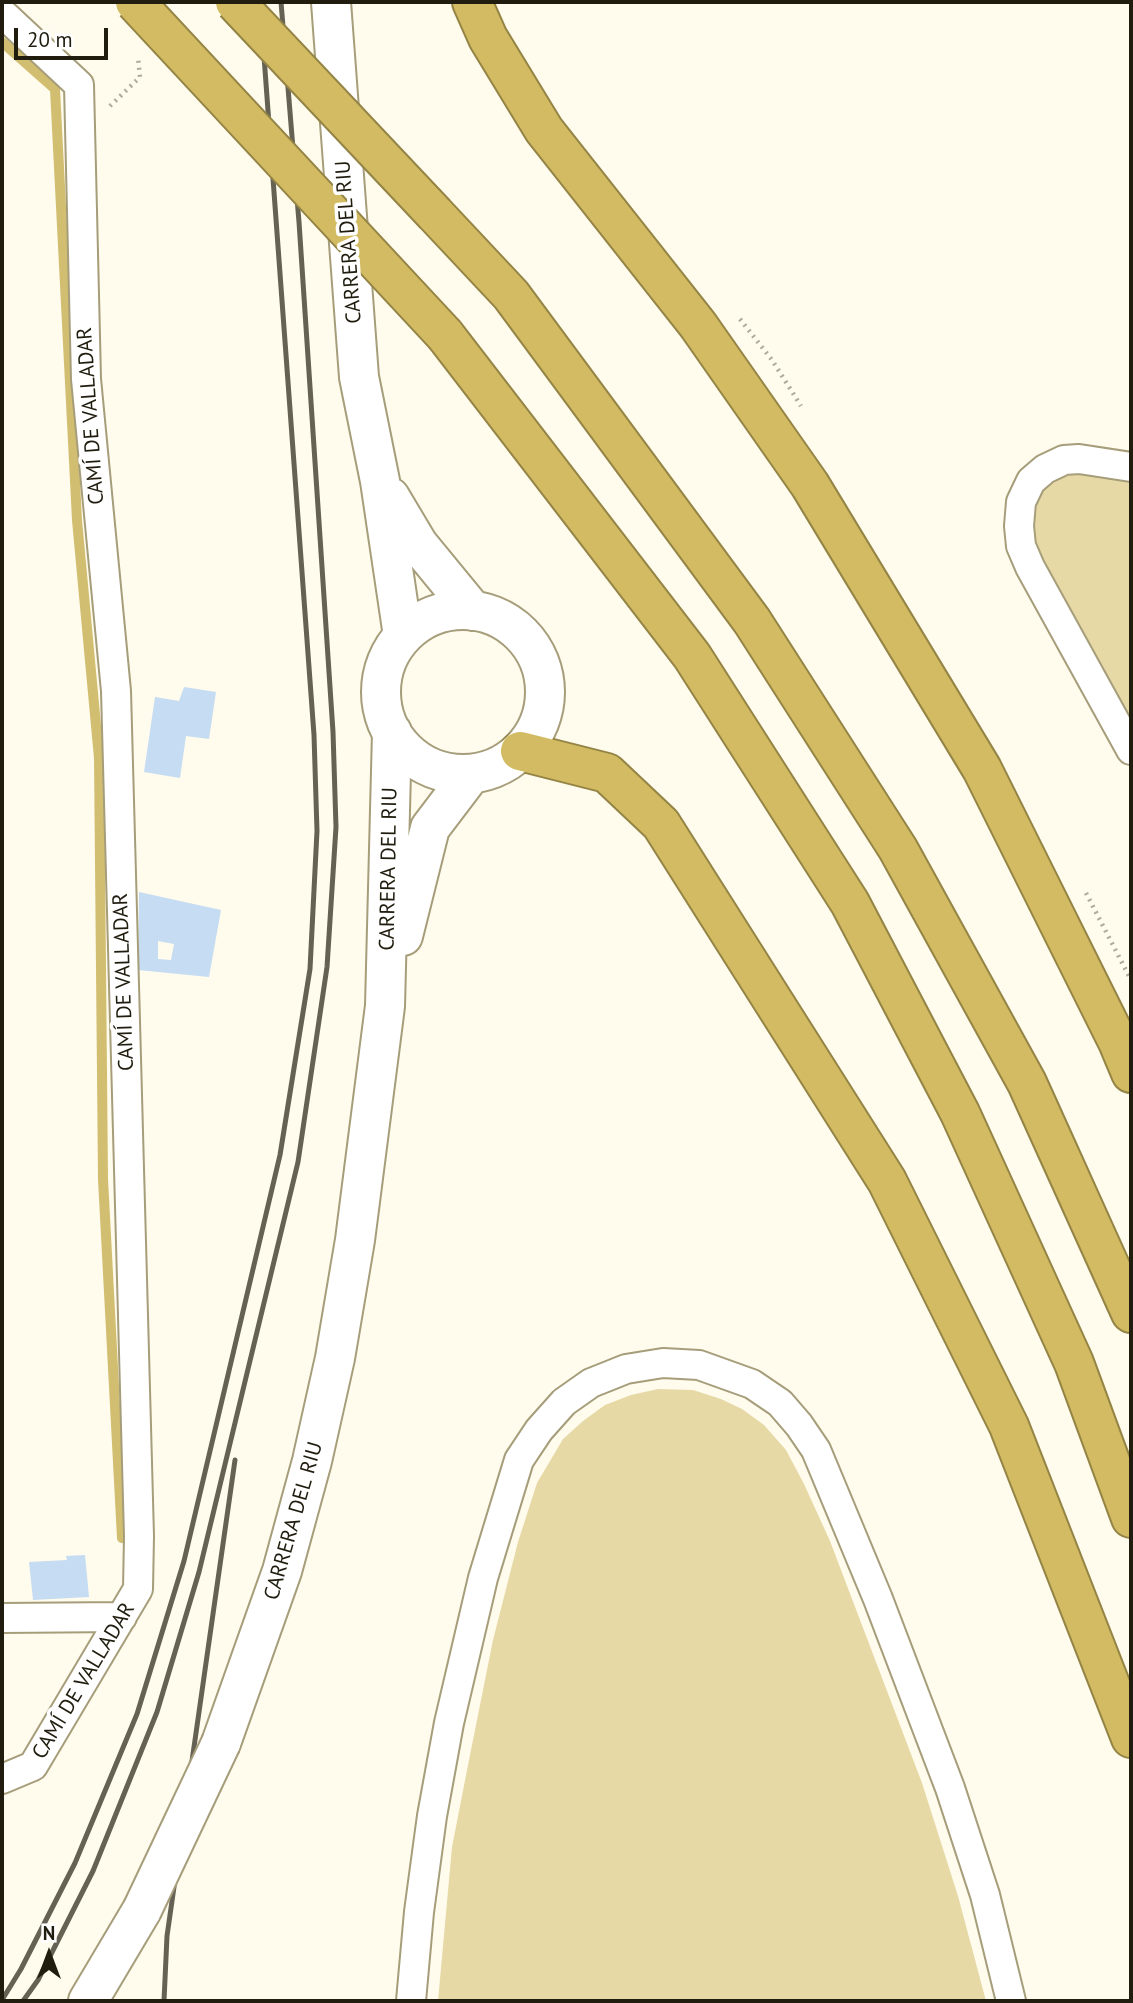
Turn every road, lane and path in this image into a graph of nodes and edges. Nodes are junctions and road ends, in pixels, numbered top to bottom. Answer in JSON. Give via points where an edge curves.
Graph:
{"nodes":[{"id":1,"x":135,"y":2,"type":"edge"},
{"id":2,"x":235,"y":2,"type":"edge"},
{"id":3,"x":331,"y":2,"type":"edge"},
{"id":4,"x":472,"y":2,"type":"edge"},
{"id":5,"x":2,"y":13,"type":"edge"},
{"id":6,"x":1131,"y":467,"type":"edge"},
{"id":7,"x":380,"y":481,"type":"junction"},
{"id":8,"x":473,"y":611,"type":"junction"},
{"id":9,"x":403,"y":636,"type":"junction"},
{"id":10,"x":392,"y":732,"type":"junction"},
{"id":11,"x":1131,"y":750,"type":"edge"},
{"id":12,"x":520,"y":751,"type":"junction"},
{"id":13,"x":471,"y":774,"type":"junction"},
{"id":14,"x":385,"y":1006,"type":"junction"},
{"id":15,"x":1131,"y":1073,"type":"edge"},
{"id":16,"x":1131,"y":1313,"type":"edge"},
{"id":17,"x":1131,"y":1518,"type":"edge"},
{"id":18,"x":122,"y":1617,"type":"junction"},
{"id":19,"x":2,"y":1618,"type":"edge"},
{"id":20,"x":1131,"y":1738,"type":"edge"},
{"id":21,"x":2,"y":1779,"type":"edge"},
{"id":22,"x":88,"y":2001,"type":"edge"},
{"id":23,"x":411,"y":2001,"type":"edge"},
{"id":24,"x":1011,"y":2001,"type":"edge"}],
"edges":[{"from":1,"to":17,"type":"highway","bridge":true,"via":[[446,335],[692,656],[850,903],[960,1113],[1074,1363]]},
{"from":2,"to":16,"type":"highway","bridge":true,"via":[[511,295],[744,610],[898,849],[1027,1083]]},
{"from":3,"to":7,"type":"street","name":"CARRERA DEL RIU","via":[[359,377]]},
{"from":4,"to":15,"type":"highway","via":[[488,38],[544,130],[698,325],[810,485],[982,769]]},
{"from":5,"to":18,"type":"street","name":"CAMÍ DE VALLADAR","via":[[79,85],[86,379],[116,691],[139,1536],[138,1589]]},
{"from":6,"to":11,"type":"street","via":[[1064,460],[1045,469],[1031,481],[1021,502],[1019,526],[1030,567]]},
{"from":7,"to":8,"type":"street","name":"CARRERA DEL RIU","via":[[418,544]]},
{"from":7,"to":9,"type":"street","name":"CARRERA DEL RIU"},
{"from":8,"to":9,"type":"street","via":[[435,615]]},
{"from":8,"to":12,"type":"street","via":[[496,617],[515,629],[541,666],[543,712]]},
{"from":9,"to":10,"type":"street","via":[[391,653],[381,693]]},
{"from":10,"to":13,"type":"street","via":[[406,751],[425,765],[447,773]]},
{"from":10,"to":14,"type":"street","name":"CARRERA DEL RIU"},
{"from":12,"to":13,"type":"street","via":[[505,763]]},
{"from":12,"to":20,"type":"highway","via":[[607,773],[661,824],[887,1181],[1009,1426]]},
{"from":13,"to":14,"type":"street","name":"CARRERA DEL RIU","via":[[430,828]]},
{"from":14,"to":22,"type":"street","name":"CARRERA DEL RIU","bridge":true,"via":[[335,1358],[313,1461],[282,1571],[221,1743],[142,1910]]},
{"from":18,"to":19,"type":"street"},
{"from":18,"to":21,"type":"street","name":"CAMÍ DE VALLADAR","via":[[33,1766]]},
{"from":23,"to":24,"type":"street","via":[[426,1857],[449,1723],[483,1578],[519,1460],[564,1402],[591,1383],[626,1369],[663,1363],[699,1365],[752,1384],[780,1404],[816,1450],[950,1788],[985,1895]]}]}
